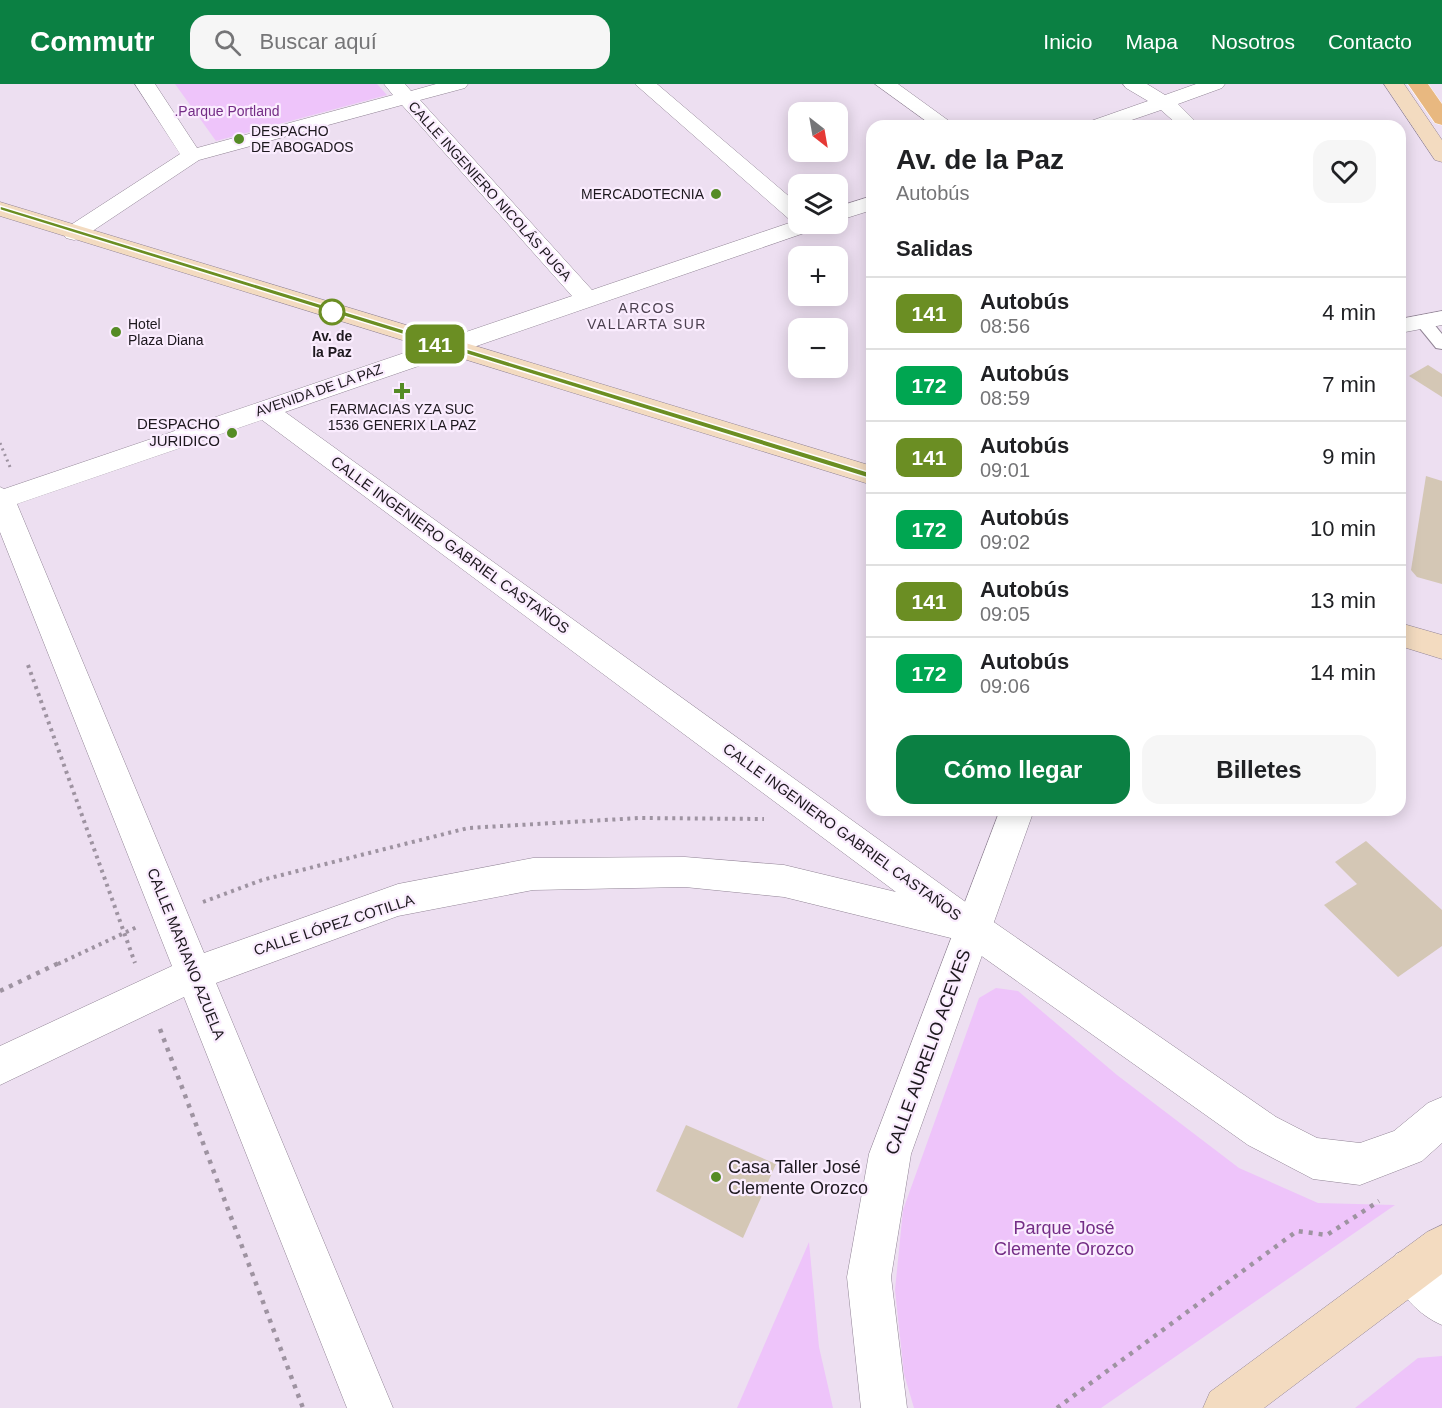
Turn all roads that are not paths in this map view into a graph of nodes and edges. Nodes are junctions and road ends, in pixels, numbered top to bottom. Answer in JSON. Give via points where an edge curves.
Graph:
{"nodes":[{"id":1,"x":146,"y":84,"type":"edge"},
{"id":2,"x":458,"y":84,"type":"edge"},
{"id":3,"x":645,"y":84,"type":"edge"},
{"id":4,"x":885,"y":84,"type":"edge"},
{"id":5,"x":1133,"y":84,"type":"edge"},
{"id":6,"x":1215,"y":84,"type":"edge"},
{"id":7,"x":1394,"y":84,"type":"edge"},
{"id":8,"x":1418,"y":84,"type":"edge"},
{"id":9,"x":401,"y":91,"type":"edge"},
{"id":10,"x":1164,"y":102,"type":"junction"},
{"id":11,"x":1442,"y":119,"type":"edge"},
{"id":12,"x":937,"y":120,"type":"edge"},
{"id":13,"x":1112,"y":120,"type":"edge"},
{"id":14,"x":1185,"y":120,"type":"edge"},
{"id":15,"x":192,"y":156,"type":"junction"},
{"id":16,"x":1442,"y":156,"type":"edge"},
{"id":17,"x":866,"y":204,"type":"edge"},
{"id":18,"x":788,"y":206,"type":"edge"},
{"id":19,"x":0,"y":209,"type":"edge"},
{"id":20,"x":848,"y":210,"type":"edge"},
{"id":21,"x":788,"y":231,"type":"edge"},
{"id":22,"x":74,"y":232,"type":"junction"},
{"id":23,"x":587,"y":299,"type":"junction"},
{"id":24,"x":1421,"y":322,"type":"edge"},
{"id":25,"x":1442,"y":344,"type":"edge"},
{"id":26,"x":446,"y":347,"type":"junction"},
{"id":27,"x":264,"y":409,"type":"junction"},
{"id":28,"x":866,"y":474,"type":"edge"},
{"id":29,"x":0,"y":499,"type":"edge"},
{"id":30,"x":1406,"y":637,"type":"edge"},
{"id":31,"x":1442,"y":648,"type":"edge"},
{"id":32,"x":1015,"y":816,"type":"edge"},
{"id":33,"x":972,"y":928,"type":"junction"},
{"id":34,"x":194,"y":974,"type":"junction"},
{"id":35,"x":0,"y":1066,"type":"edge"},
{"id":36,"x":1442,"y":1117,"type":"edge"},
{"id":37,"x":1426,"y":1258,"type":"edge"},
{"id":38,"x":1442,"y":1303,"type":"edge"},
{"id":39,"x":881,"y":1407,"type":"edge"},
{"id":40,"x":370,"y":1408,"type":"edge"},
{"id":41,"x":1226,"y":1408,"type":"edge"}],
"edges":[{"from":1,"to":15,"type":"street"},
{"from":2,"to":9,"type":"street"},
{"from":3,"to":18,"type":"street"},
{"from":4,"to":12,"type":"street"},
{"from":5,"to":10,"type":"street"},
{"from":6,"to":10,"type":"street"},
{"from":7,"to":16,"type":"main road"},
{"from":8,"to":11,"type":"main road"},
{"from":9,"to":15,"type":"street"},
{"from":9,"to":23,"type":"street","name":"CALLE INGENIERO NICOLÁS PUGA"},
{"from":10,"to":13,"type":"street"},
{"from":10,"to":14,"type":"street"},
{"from":15,"to":22,"type":"street"},
{"from":17,"to":20,"type":"street"},
{"from":19,"to":22,"type":"main road"},
{"from":21,"to":23,"type":"street","name":"AVENIDA DE LA PAZ"},
{"from":22,"to":26,"type":"main road"},
{"from":23,"to":26,"type":"street","name":"AVENIDA DE LA PAZ"},
{"from":24,"to":25,"type":"lane"},
{"from":26,"to":27,"type":"street","name":"AVENIDA DE LA PAZ"},
{"from":26,"to":28,"type":"main road"},
{"from":27,"to":29,"type":"street","name":"AVENIDA DE LA PAZ"},
{"from":27,"to":33,"type":"street","name":"CALLE INGENIERO GABRIEL CASTAÑOS"},
{"from":29,"to":34,"type":"street","name":"CALLE MARIANO AZUELA"},
{"from":30,"to":31,"type":"main road"},
{"from":32,"to":33,"type":"street","name":"CALLE AURELIO ACEVES"},
{"from":33,"to":34,"type":"street","name":"CALLE LÓPEZ COTILLA","via":[[784,881],[685,872],[533,874],[399,900]]},
{"from":33,"to":36,"type":"street","name":"CALLE INGENIERO GABRIEL CASTAÑOS","via":[[1262,1131],[1313,1158],[1360,1164],[1407,1146]]},
{"from":33,"to":39,"type":"street","name":"CALLE AURELIO ACEVES","via":[[890,1154],[869,1277]]},
{"from":34,"to":35,"type":"street","name":"CALLE LÓPEZ COTILLA"},
{"from":34,"to":40,"type":"street","name":"CALLE MARIANO AZUELA"},
{"from":37,"to":38,"type":"street"},
{"from":37,"to":41,"type":"main road"}]}
